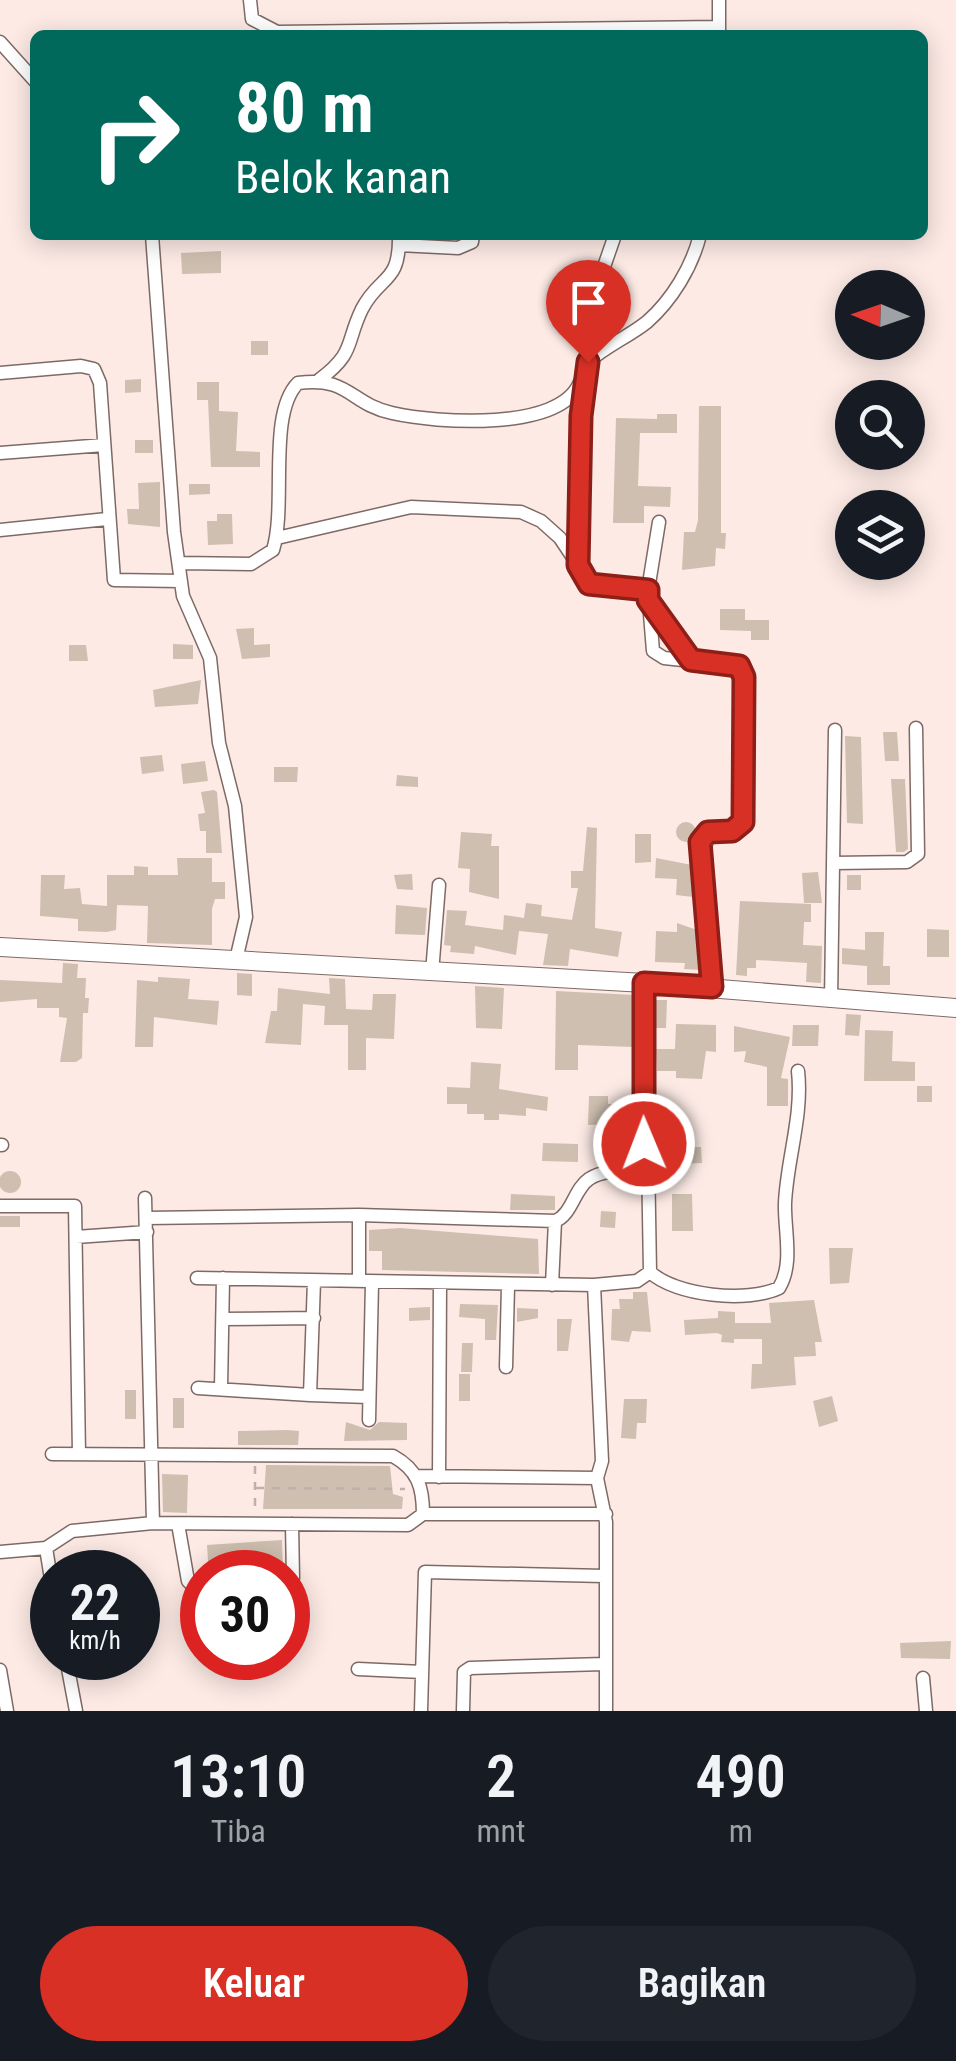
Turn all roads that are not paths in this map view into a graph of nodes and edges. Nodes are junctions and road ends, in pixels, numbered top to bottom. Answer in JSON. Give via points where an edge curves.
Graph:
{"nodes":[{"id":1,"x":250,"y":0,"type":"edge"},
{"id":2,"x":719,"y":0,"type":"edge"},
{"id":3,"x":273,"y":30,"type":"edge"},
{"id":4,"x":719,"y":30,"type":"edge"},
{"id":5,"x":0,"y":42,"type":"edge"},
{"id":6,"x":30,"y":75,"type":"edge"},
{"id":7,"x":152,"y":240,"type":"edge"},
{"id":8,"x":399,"y":240,"type":"edge"},
{"id":9,"x":472,"y":240,"type":"edge"},
{"id":10,"x":613,"y":240,"type":"edge"},
{"id":11,"x":698,"y":240,"type":"edge"},
{"id":12,"x":588,"y":362,"type":"junction"},
{"id":13,"x":0,"y":373,"type":"edge"},
{"id":14,"x":319,"y":380,"type":"junction"},
{"id":15,"x":104,"y":445,"type":"junction"},
{"id":16,"x":0,"y":453,"type":"edge"},
{"id":17,"x":107,"y":519,"type":"junction"},
{"id":18,"x":659,"y":522,"type":"dead end"},
{"id":19,"x":0,"y":530,"type":"edge"},
{"id":20,"x":277,"y":538,"type":"junction"},
{"id":21,"x":180,"y":563,"type":"junction"},
{"id":22,"x":578,"y":565,"type":"junction"},
{"id":23,"x":181,"y":580,"type":"junction"},
{"id":24,"x":648,"y":595,"type":"junction"},
{"id":25,"x":691,"y":660,"type":"junction"},
{"id":26,"x":916,"y":728,"type":"dead end"},
{"id":27,"x":835,"y":730,"type":"dead end"},
{"id":28,"x":834,"y":864,"type":"junction"},
{"id":29,"x":439,"y":885,"type":"dead end"},
{"id":30,"x":0,"y":947,"type":"edge"},
{"id":31,"x":236,"y":960,"type":"junction"},
{"id":32,"x":432,"y":973,"type":"junction"},
{"id":33,"x":644,"y":983,"type":"junction"},
{"id":34,"x":712,"y":987,"type":"junction"},
{"id":35,"x":830,"y":1000,"type":"junction"},
{"id":36,"x":956,"y":1008,"type":"edge"},
{"id":37,"x":798,"y":1072,"type":"dead end"},
{"id":38,"x":645,"y":1170,"type":"junction"},
{"id":39,"x":145,"y":1198,"type":"dead end"},
{"id":40,"x":0,"y":1206,"type":"edge"},
{"id":41,"x":360,"y":1215,"type":"junction"},
{"id":42,"x":554,"y":1222,"type":"junction"},
{"id":43,"x":146,"y":1225,"type":"junction"},
{"id":44,"x":76,"y":1237,"type":"junction"},
{"id":45,"x":650,"y":1272,"type":"junction"},
{"id":46,"x":196,"y":1278,"type":"dead end"},
{"id":47,"x":223,"y":1278,"type":"junction"},
{"id":48,"x":314,"y":1281,"type":"junction"},
{"id":49,"x":366,"y":1282,"type":"junction"},
{"id":50,"x":440,"y":1284,"type":"junction"},
{"id":51,"x":552,"y":1285,"type":"junction"},
{"id":52,"x":508,"y":1286,"type":"junction"},
{"id":53,"x":594,"y":1286,"type":"junction"},
{"id":54,"x":314,"y":1318,"type":"junction"},
{"id":55,"x":222,"y":1319,"type":"junction"},
{"id":56,"x":506,"y":1367,"type":"dead end"},
{"id":57,"x":198,"y":1388,"type":"dead end"},
{"id":58,"x":221,"y":1388,"type":"junction"},
{"id":59,"x":310,"y":1395,"type":"junction"},
{"id":60,"x":368,"y":1396,"type":"junction"},
{"id":61,"x":369,"y":1420,"type":"dead end"},
{"id":62,"x":153,"y":1453,"type":"junction"},
{"id":63,"x":52,"y":1454,"type":"dead end"},
{"id":64,"x":79,"y":1454,"type":"junction"},
{"id":65,"x":439,"y":1477,"type":"junction"},
{"id":66,"x":598,"y":1478,"type":"junction"},
{"id":67,"x":420,"y":1483,"type":"junction"},
{"id":68,"x":424,"y":1514,"type":"junction"},
{"id":69,"x":606,"y":1514,"type":"junction"},
{"id":70,"x":153,"y":1523,"type":"junction"},
{"id":71,"x":178,"y":1524,"type":"junction"},
{"id":72,"x":292,"y":1524,"type":"junction"},
{"id":73,"x":46,"y":1548,"type":"joint"},
{"id":74,"x":183,"y":1550,"type":"edge"},
{"id":75,"x":292,"y":1550,"type":"edge"},
{"id":76,"x":0,"y":1552,"type":"edge"},
{"id":77,"x":604,"y":1576,"type":"junction"},
{"id":78,"x":604,"y":1664,"type":"junction"},
{"id":79,"x":358,"y":1669,"type":"dead end"},
{"id":80,"x":0,"y":1670,"type":"edge"},
{"id":81,"x":422,"y":1672,"type":"junction"},
{"id":82,"x":923,"y":1678,"type":"dead end"},
{"id":83,"x":70,"y":1680,"type":"edge"},
{"id":84,"x":6,"y":1711,"type":"edge"},
{"id":85,"x":76,"y":1711,"type":"edge"},
{"id":86,"x":421,"y":1711,"type":"edge"},
{"id":87,"x":463,"y":1711,"type":"edge"},
{"id":88,"x":606,"y":1711,"type":"edge"},
{"id":89,"x":926,"y":1711,"type":"edge"}],
"edges":[{"from":1,"to":3,"type":"street","via":[[252,18]]},
{"from":2,"to":4,"type":"street"},
{"from":5,"to":6,"type":"street"},
{"from":7,"to":21,"type":"street"},
{"from":8,"to":9,"type":"street","via":[[458,248]]},
{"from":8,"to":14,"type":"street","via":[[397,267],[366,303],[352,346]]},
{"from":10,"to":12,"type":"street","via":[[599,281]]},
{"from":11,"to":12,"type":"street","via":[[666,300]]},
{"from":12,"to":14,"type":"street","via":[[567,404],[524,418],[390,413]]},
{"from":12,"to":22,"type":"street"},
{"from":13,"to":15,"type":"street","via":[[94,370]]},
{"from":14,"to":20,"type":"street","via":[[298,383],[288,394]]},
{"from":15,"to":16,"type":"street"},
{"from":15,"to":17,"type":"street"},
{"from":17,"to":19,"type":"street"},
{"from":17,"to":23,"type":"street","via":[[114,580]]},
{"from":18,"to":24,"type":"street"},
{"from":20,"to":21,"type":"street","via":[[262,562]]},
{"from":20,"to":22,"type":"street","via":[[411,507],[521,512],[560,538]]},
{"from":21,"to":23,"type":"street"},
{"from":22,"to":24,"type":"street","via":[[589,584]]},
{"from":23,"to":31,"type":"street","via":[[210,658],[218,742],[236,806],[246,917]]},
{"from":24,"to":25,"type":"street"},
{"from":24,"to":25,"type":"street","via":[[653,651]]},
{"from":25,"to":34,"type":"street","via":[[739,666],[744,677],[743,822],[732,831],[708,832],[700,842]]},
{"from":26,"to":28,"type":"street","via":[[918,854],[907,862]]},
{"from":27,"to":28,"type":"street"},
{"from":28,"to":35,"type":"street"},
{"from":29,"to":32,"type":"street"},
{"from":30,"to":31,"type":"main road"},
{"from":31,"to":32,"type":"main road"},
{"from":32,"to":33,"type":"main road"},
{"from":33,"to":34,"type":"main road"},
{"from":33,"to":38,"type":"street"},
{"from":34,"to":35,"type":"main road"},
{"from":35,"to":36,"type":"main road"},
{"from":37,"to":45,"type":"street","via":[[785,1204],[786,1274],[779,1288],[683,1293]]},
{"from":38,"to":42,"type":"street","via":[[587,1180]]},
{"from":38,"to":45,"type":"street"},
{"from":39,"to":43,"type":"street"},
{"from":40,"to":44,"type":"street","via":[[69,1203],[75,1206]]},
{"from":41,"to":42,"type":"street"},
{"from":41,"to":43,"type":"street"},
{"from":41,"to":49,"type":"street"},
{"from":42,"to":51,"type":"street"},
{"from":43,"to":44,"type":"street"},
{"from":43,"to":62,"type":"street"},
{"from":44,"to":64,"type":"street"},
{"from":45,"to":53,"type":"street","via":[[637,1281]]},
{"from":46,"to":47,"type":"street"},
{"from":47,"to":48,"type":"street"},
{"from":47,"to":55,"type":"street"},
{"from":48,"to":49,"type":"street"},
{"from":48,"to":54,"type":"street"},
{"from":49,"to":50,"type":"street"},
{"from":49,"to":60,"type":"street"},
{"from":50,"to":52,"type":"street"},
{"from":50,"to":65,"type":"street"},
{"from":51,"to":52,"type":"street"},
{"from":51,"to":53,"type":"street"},
{"from":52,"to":56,"type":"street"},
{"from":53,"to":66,"type":"street"},
{"from":54,"to":55,"type":"street"},
{"from":54,"to":59,"type":"street"},
{"from":55,"to":58,"type":"street"},
{"from":57,"to":58,"type":"street"},
{"from":58,"to":59,"type":"street"},
{"from":59,"to":60,"type":"street"},
{"from":60,"to":61,"type":"street"},
{"from":62,"to":64,"type":"street"},
{"from":62,"to":67,"type":"street","via":[[393,1456]]},
{"from":62,"to":70,"type":"street"},
{"from":63,"to":64,"type":"street"},
{"from":65,"to":66,"type":"street"},
{"from":65,"to":67,"type":"street"},
{"from":66,"to":69,"type":"street"},
{"from":67,"to":68,"type":"street"},
{"from":68,"to":69,"type":"street"},
{"from":68,"to":72,"type":"street","via":[[408,1525]]},
{"from":69,"to":77,"type":"street"},
{"from":70,"to":71,"type":"street"},
{"from":70,"to":73,"type":"street","via":[[72,1531]]},
{"from":71,"to":72,"type":"street"},
{"from":71,"to":74,"type":"street"},
{"from":72,"to":75,"type":"street"},
{"from":73,"to":76,"type":"street"},
{"from":77,"to":78,"type":"street"},
{"from":77,"to":81,"type":"street","via":[[426,1572]]},
{"from":78,"to":87,"type":"street","via":[[470,1668],[464,1672]]},
{"from":78,"to":88,"type":"street"},
{"from":79,"to":81,"type":"street"},
{"from":80,"to":84,"type":"street"},
{"from":81,"to":86,"type":"street"},
{"from":82,"to":89,"type":"street"},
{"from":83,"to":85,"type":"street"}]}
